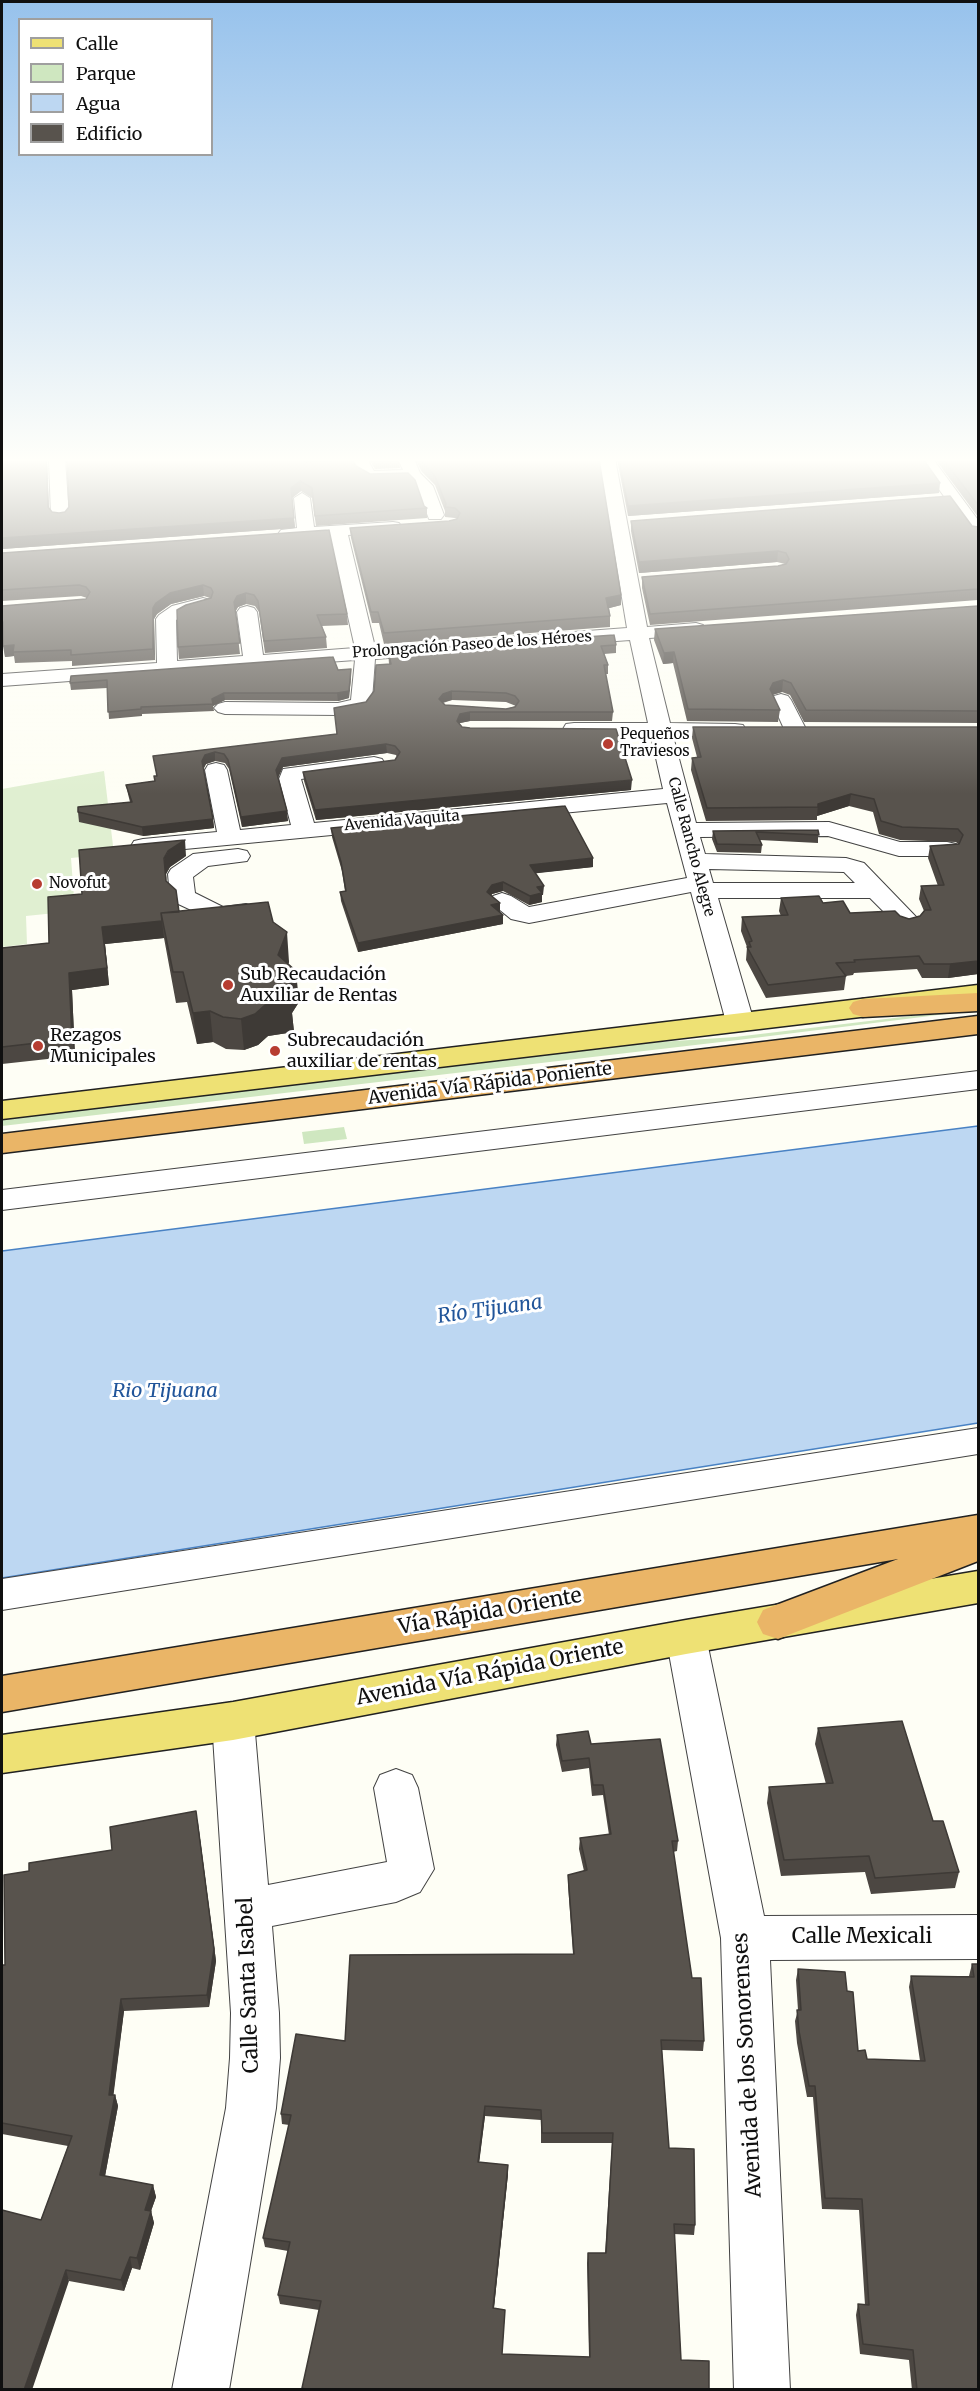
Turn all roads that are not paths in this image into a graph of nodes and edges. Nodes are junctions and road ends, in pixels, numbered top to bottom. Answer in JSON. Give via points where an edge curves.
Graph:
{"nodes":[{"id":1,"x":347,"y":571,"type":"edge"},
{"id":2,"x":628,"y":571,"type":"edge"},
{"id":3,"x":652,"y":579,"type":"edge"},
{"id":4,"x":629,"y":581,"type":"junction"},
{"id":5,"x":203,"y":604,"type":"edge"},
{"id":6,"x":247,"y":612,"type":"dead end"},
{"id":7,"x":720,"y":627,"type":"edge"},
{"id":8,"x":638,"y":633,"type":"junction"},
{"id":9,"x":366,"y":652,"type":"junction"},
{"id":10,"x":254,"y":661,"type":"junction"},
{"id":11,"x":167,"y":668,"type":"junction"},
{"id":12,"x":2,"y":680,"type":"edge"},
{"id":13,"x":781,"y":700,"type":"dead end"},
{"id":14,"x":225,"y":708,"type":"dead end"},
{"id":15,"x":552,"y":723,"type":"edge"},
{"id":16,"x":661,"y":724,"type":"junction"},
{"id":17,"x":751,"y":730,"type":"edge"},
{"id":18,"x":774,"y":730,"type":"edge"},
{"id":19,"x":796,"y":731,"type":"junction"},
{"id":20,"x":819,"y":731,"type":"edge"},
{"id":21,"x":387,"y":762,"type":"edge"},
{"id":22,"x":216,"y":770,"type":"dead end"},
{"id":23,"x":676,"y":795,"type":"junction"},
{"id":24,"x":304,"y":830,"type":"junction"},
{"id":25,"x":686,"y":830,"type":"junction"},
{"id":26,"x":230,"y":837,"type":"junction"},
{"id":27,"x":128,"y":847,"type":"edge"},
{"id":28,"x":947,"y":849,"type":"edge"},
{"id":29,"x":248,"y":855,"type":"dead end"},
{"id":30,"x":700,"y":878,"type":"junction"},
{"id":31,"x":502,"y":902,"type":"edge"},
{"id":32,"x":263,"y":911,"type":"edge"},
{"id":33,"x":908,"y":922,"type":"edge"},
{"id":34,"x":978,"y":994,"type":"edge"},
{"id":35,"x":978,"y":1002,"type":"edge"},
{"id":36,"x":863,"y":1008,"type":"junction"},
{"id":37,"x":740,"y":1022,"type":"junction"},
{"id":38,"x":978,"y":1025,"type":"edge"},
{"id":39,"x":978,"y":1080,"type":"edge"},
{"id":40,"x":2,"y":1110,"type":"edge"},
{"id":41,"x":2,"y":1144,"type":"edge"},
{"id":42,"x":2,"y":1200,"type":"edge"},
{"id":43,"x":978,"y":1441,"type":"edge"},
{"id":44,"x":978,"y":1530,"type":"edge"},
{"id":45,"x":978,"y":1545,"type":"edge"},
{"id":46,"x":978,"y":1587,"type":"edge"},
{"id":47,"x":2,"y":1595,"type":"edge"},
{"id":48,"x":778,"y":1622,"type":"junction"},
{"id":49,"x":686,"y":1637,"type":"junction"},
{"id":50,"x":2,"y":1694,"type":"edge"},
{"id":51,"x":233,"y":1721,"type":"junction"},
{"id":52,"x":2,"y":1754,"type":"edge"},
{"id":53,"x":396,"y":1788,"type":"dead end"},
{"id":54,"x":247,"y":1910,"type":"junction"},
{"id":55,"x":978,"y":1936,"type":"edge"},
{"id":56,"x":745,"y":1938,"type":"junction"},
{"id":57,"x":200,"y":2390,"type":"edge"},
{"id":58,"x":762,"y":2390,"type":"edge"}],
"edges":[{"from":1,"to":9,"type":"street"},
{"from":2,"to":4,"type":"street","name":"Calle Rancho Alegre"},
{"from":3,"to":4,"type":"street"},
{"from":4,"to":8,"type":"street","name":"Calle Rancho Alegre"},
{"from":5,"to":11,"type":"street","via":[[179,610],[166,619]]},
{"from":6,"to":10,"type":"street"},
{"from":7,"to":8,"type":"street","name":"Prolongación Paseo de los Héroes"},
{"from":8,"to":9,"type":"street","name":"Prolongación Paseo de los Héroes"},
{"from":8,"to":16,"type":"street","name":"Calle Rancho Alegre"},
{"from":9,"to":10,"type":"street","name":"Prolongación Paseo de los Héroes"},
{"from":9,"to":14,"type":"street","via":[[362,700],[358,705],[338,709]]},
{"from":10,"to":11,"type":"street","name":"Prolongación Paseo de los Héroes"},
{"from":11,"to":12,"type":"street","name":"Prolongación Paseo de los Héroes"},
{"from":13,"to":19,"type":"street"},
{"from":15,"to":16,"type":"street"},
{"from":16,"to":17,"type":"street"},
{"from":16,"to":23,"type":"street","name":"Calle Rancho Alegre"},
{"from":18,"to":19,"type":"street"},
{"from":19,"to":20,"type":"street"},
{"from":21,"to":24,"type":"street","via":[[291,774]]},
{"from":22,"to":26,"type":"street"},
{"from":23,"to":24,"type":"street","name":"Avenida Vaquita"},
{"from":23,"to":25,"type":"street","name":"Calle Rancho Alegre"},
{"from":24,"to":26,"type":"street","name":"Avenida Vaquita"},
{"from":25,"to":28,"type":"street","via":[[830,829],[899,849]]},
{"from":25,"to":30,"type":"street","name":"Calle Rancho Alegre"},
{"from":26,"to":27,"type":"street","name":"Avenida Vaquita"},
{"from":29,"to":32,"type":"street","via":[[202,859],[180,874],[183,897],[219,915]]},
{"from":30,"to":31,"type":"street","via":[[529,915],[520,914]]},
{"from":30,"to":33,"type":"street","via":[[877,890]]},
{"from":30,"to":37,"type":"street","name":"Calle Rancho Alegre"},
{"from":34,"to":36,"type":"main road","name":"Avenida Vía Rápida Poniente"},
{"from":35,"to":36,"type":"highway"},
{"from":36,"to":37,"type":"main road","name":"Avenida Vía Rápida Poniente"},
{"from":37,"to":40,"type":"main road","name":"Avenida Vía Rápida Poniente"},
{"from":38,"to":41,"type":"highway","name":"Avenida Vía Rápida Poniente"},
{"from":39,"to":42,"type":"street"},
{"from":43,"to":47,"type":"street"},
{"from":44,"to":50,"type":"highway","name":"Vía Rápida Oriente"},
{"from":45,"to":48,"type":"highway"},
{"from":46,"to":48,"type":"main road","name":"Avenida Vía Rápida Oriente"},
{"from":48,"to":49,"type":"main road","name":"Avenida Vía Rápida Oriente"},
{"from":49,"to":51,"type":"main road","name":"Avenida Vía Rápida Oriente"},
{"from":49,"to":56,"type":"street","name":"Avenida de los Sonorenses"},
{"from":51,"to":52,"type":"main road","name":"Avenida Vía Rápida Oriente"},
{"from":51,"to":54,"type":"street","name":"Calle Santa Isabel"},
{"from":53,"to":54,"type":"street","via":[[411,1869],[404,1877]]},
{"from":54,"to":57,"type":"street","name":"Calle Santa Isabel","via":[[255,2013],[251,2108]]},
{"from":55,"to":56,"type":"street","name":"Calle Mexicali"},
{"from":56,"to":58,"type":"street","name":"Avenida de los Sonorenses"}]}
